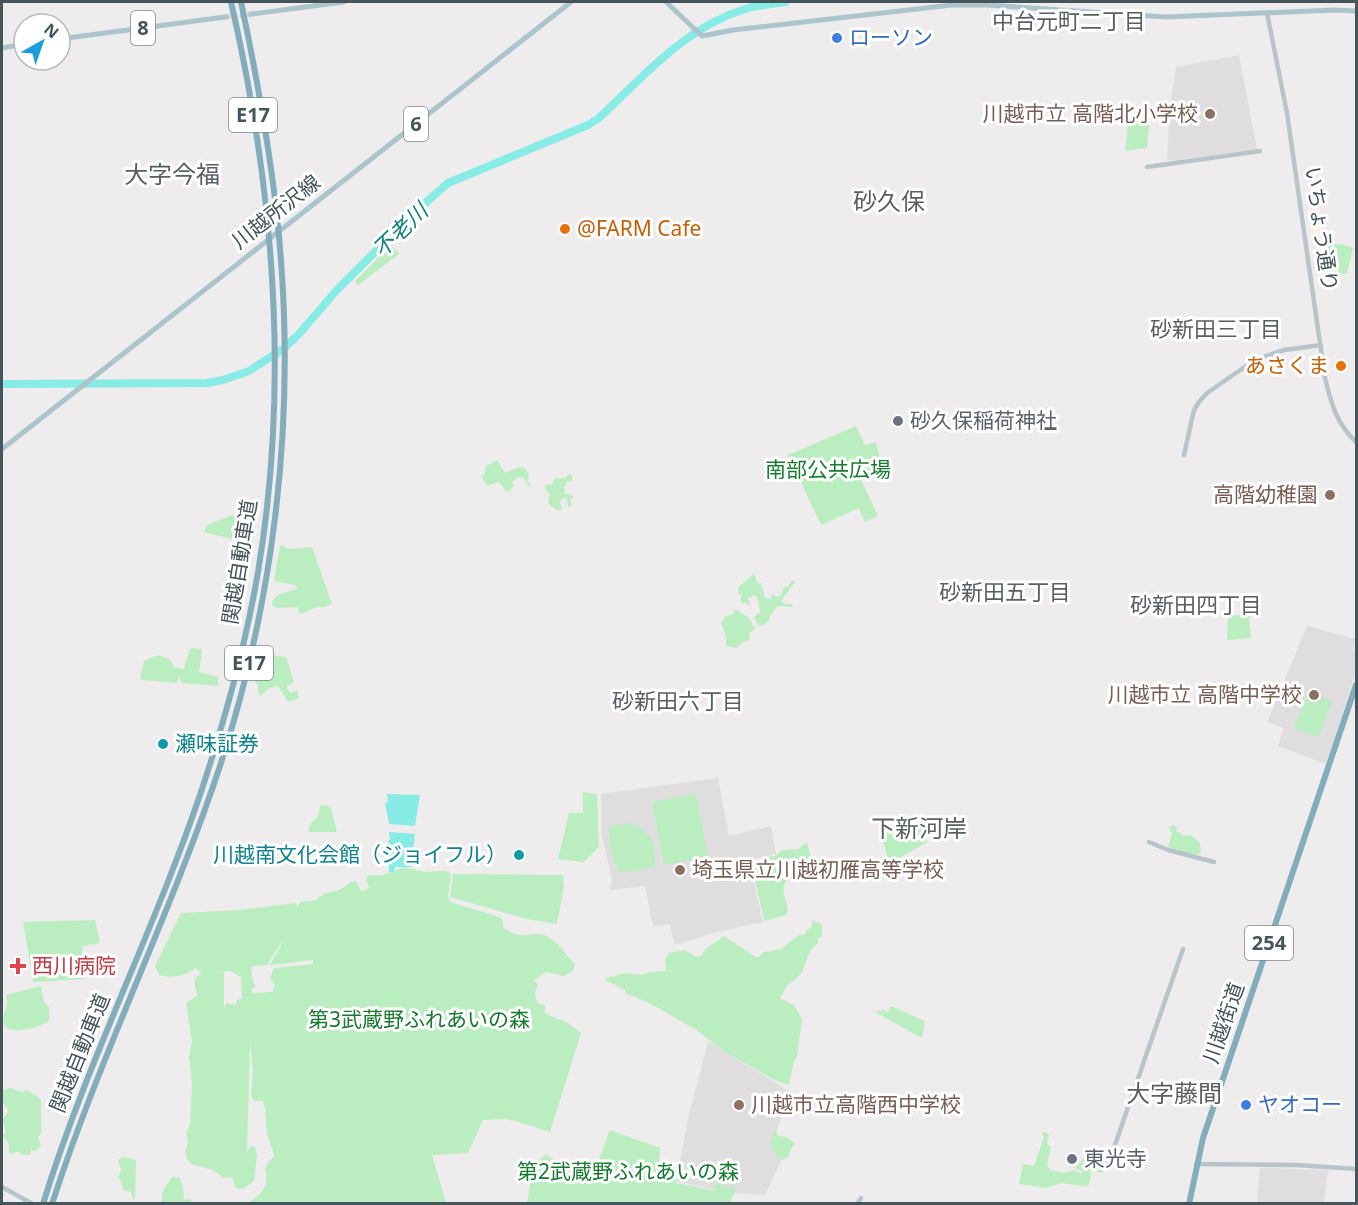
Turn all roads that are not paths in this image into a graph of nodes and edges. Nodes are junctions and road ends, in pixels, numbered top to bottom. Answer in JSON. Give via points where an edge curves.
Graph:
{"nodes":[{"id":1,"x":231,"y":2,"type":"edge"},
{"id":2,"x":241,"y":2,"type":"edge"},
{"id":3,"x":344,"y":2,"type":"edge"},
{"id":4,"x":571,"y":2,"type":"edge"},
{"id":5,"x":666,"y":2,"type":"edge"},
{"id":6,"x":1356,"y":11,"type":"edge"},
{"id":7,"x":1267,"y":13,"type":"junction"},
{"id":8,"x":252,"y":14,"type":"tunnel mouth"},
{"id":9,"x":225,"y":17,"type":"tunnel mouth"},
{"id":10,"x":72,"y":37,"type":"edge"},
{"id":11,"x":1260,"y":151,"type":"dead end"},
{"id":12,"x":1147,"y":167,"type":"dead end"},
{"id":13,"x":1321,"y":345,"type":"junction"},
{"id":14,"x":1356,"y":442,"type":"edge"},
{"id":15,"x":2,"y":449,"type":"edge"},
{"id":16,"x":1184,"y":455,"type":"dead end"},
{"id":17,"x":1356,"y":685,"type":"edge"},
{"id":18,"x":1149,"y":842,"type":"dead end"},
{"id":19,"x":1214,"y":862,"type":"dead end"},
{"id":20,"x":1183,"y":949,"type":"dead end"},
{"id":21,"x":1196,"y":1164,"type":"junction"},
{"id":22,"x":1108,"y":1165,"type":"dead end"},
{"id":23,"x":1356,"y":1169,"type":"edge"},
{"id":24,"x":2,"y":1187,"type":"edge"},
{"id":25,"x":861,"y":1198,"type":"dead end"},
{"id":26,"x":31,"y":1203,"type":"edge"},
{"id":27,"x":43,"y":1203,"type":"edge"},
{"id":28,"x":52,"y":1203,"type":"edge"},
{"id":29,"x":857,"y":1203,"type":"edge"},
{"id":30,"x":1189,"y":1203,"type":"edge"}],
"edges":[{"from":1,"to":27,"type":"highway","name":"関越自動車道","number":"E17","via":[[270,230],[274,294],[271,468],[258,573],[222,726],[187,831],[74,1112]]},
{"from":2,"to":28,"type":"highway","name":"関越自動車道","number":"E17","via":[[268,145],[278,223],[285,369],[276,516],[258,625],[232,728],[205,808]]},
{"from":3,"to":8,"type":"main road"},
{"from":4,"to":15,"type":"main road","name":"川越所沢線","number":"6"},
{"from":5,"to":7,"type":"main road","via":[[702,36],[958,5],[1166,17]]},
{"from":6,"to":7,"type":"main road"},
{"from":7,"to":13,"type":"street","name":"いちょう通り","via":[[1289,124]]},
{"from":9,"to":10,"type":"main road","number":"8"},
{"from":11,"to":12,"type":"street"},
{"from":13,"to":14,"type":"street","name":"いちょう通り","via":[[1331,404]]},
{"from":13,"to":16,"type":"street","via":[[1263,357],[1203,397],[1194,410]]},
{"from":17,"to":21,"type":"highway","name":"川越街道","number":"254"},
{"from":18,"to":19,"type":"street"},
{"from":20,"to":22,"type":"street"},
{"from":21,"to":23,"type":"street"},
{"from":21,"to":30,"type":"highway","name":"川越街道","number":"254"},
{"from":24,"to":26,"type":"street"},
{"from":25,"to":29,"type":"street"}]}
